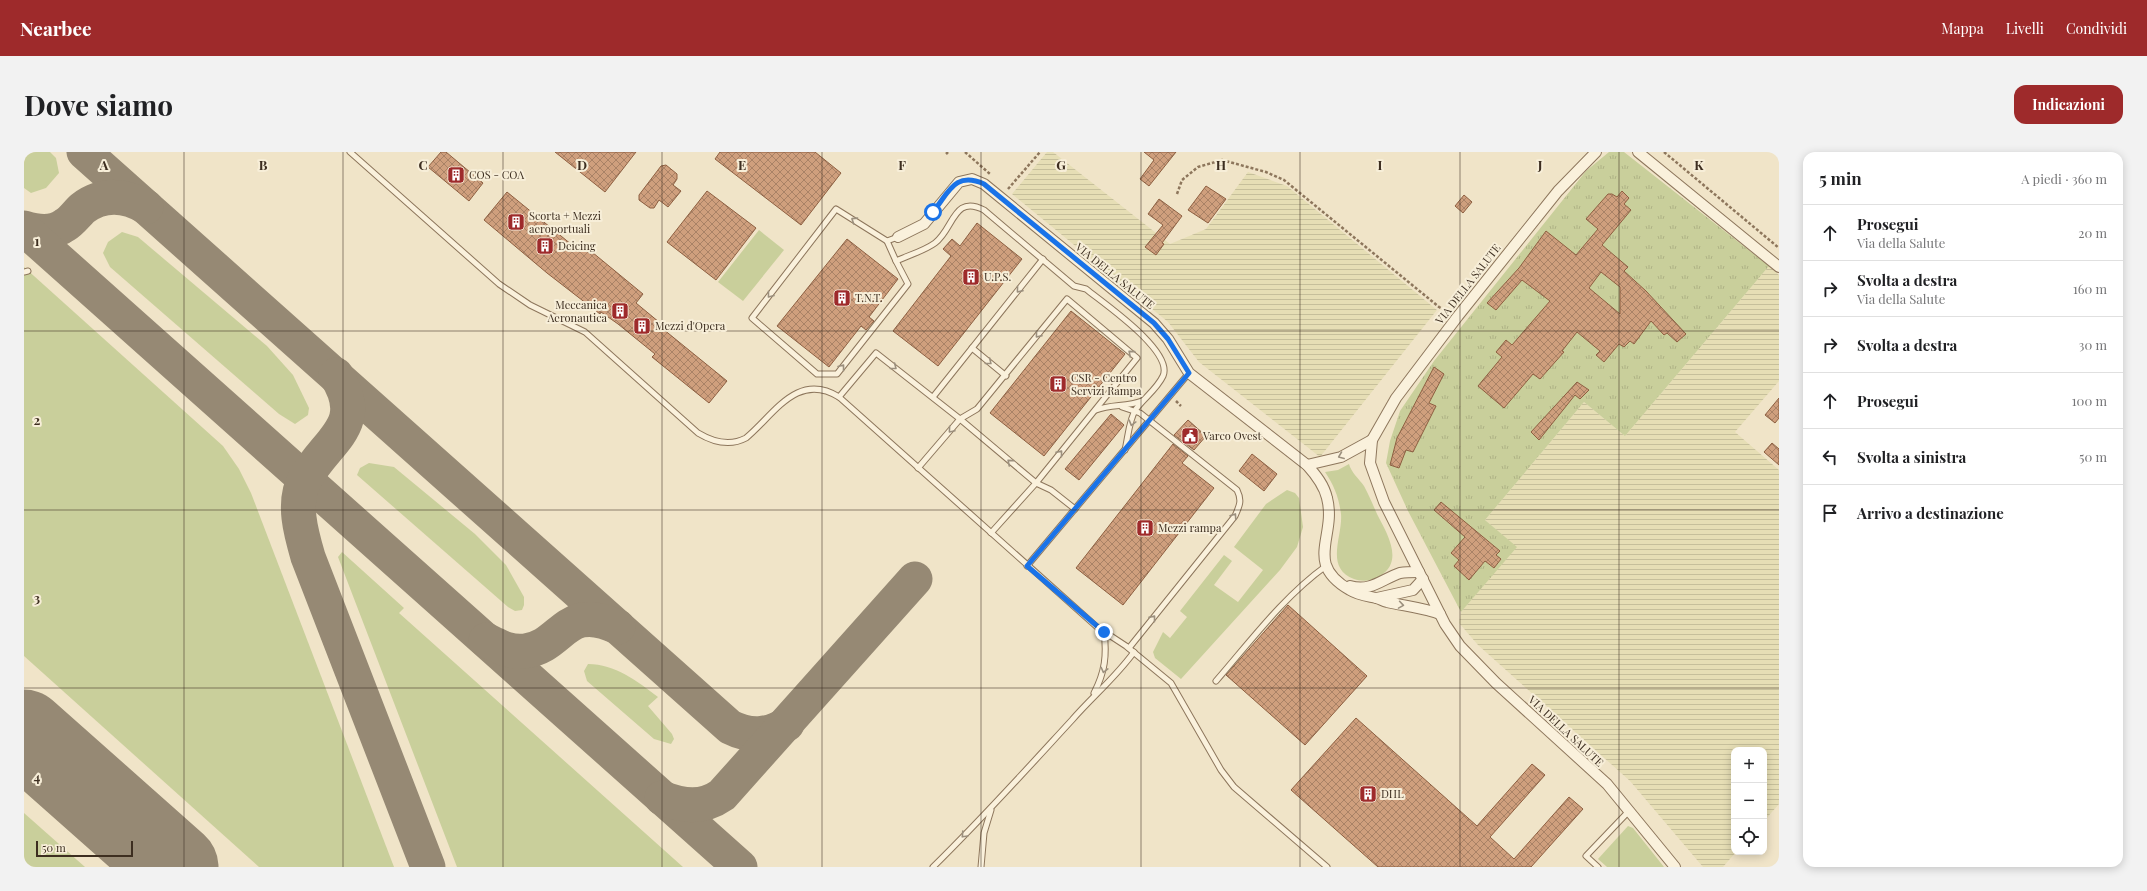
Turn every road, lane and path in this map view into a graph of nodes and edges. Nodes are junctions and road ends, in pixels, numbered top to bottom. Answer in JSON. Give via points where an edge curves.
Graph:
{"nodes":[{"id":1,"x":350,"y":152,"type":"edge"},
{"id":2,"x":965,"y":152,"type":"edge"},
{"id":3,"x":1040,"y":152,"type":"edge"},
{"id":4,"x":1596,"y":152,"type":"edge"},
{"id":5,"x":1638,"y":152,"type":"edge"},
{"id":6,"x":1664,"y":152,"type":"edge"},
{"id":7,"x":992,"y":175,"type":"dead end"},
{"id":8,"x":1003,"y":184,"type":"dead end"},
{"id":9,"x":1177,"y":194,"type":"dead end"},
{"id":10,"x":898,"y":237,"type":"joint"},
{"id":11,"x":887,"y":241,"type":"junction"},
{"id":12,"x":1779,"y":248,"type":"edge"},
{"id":13,"x":1043,"y":259,"type":"junction"},
{"id":14,"x":896,"y":261,"type":"junction"},
{"id":15,"x":1779,"y":267,"type":"edge"},
{"id":16,"x":1458,"y":316,"type":"junction"},
{"id":17,"x":972,"y":348,"type":"junction"},
{"id":18,"x":1189,"y":373,"type":"junction"},
{"id":19,"x":1006,"y":376,"type":"junction"},
{"id":20,"x":839,"y":397,"type":"junction"},
{"id":21,"x":933,"y":398,"type":"junction"},
{"id":22,"x":1145,"y":399,"type":"junction"},
{"id":23,"x":1122,"y":407,"type":"junction"},
{"id":24,"x":1095,"y":411,"type":"junction"},
{"id":25,"x":1135,"y":411,"type":"junction"},
{"id":26,"x":960,"y":419,"type":"junction"},
{"id":27,"x":1149,"y":421,"type":"junction"},
{"id":28,"x":1372,"y":440,"type":"junction"},
{"id":29,"x":1125,"y":450,"type":"junction"},
{"id":30,"x":1307,"y":465,"type":"junction"},
{"id":31,"x":918,"y":468,"type":"junction"},
{"id":32,"x":1036,"y":483,"type":"junction"},
{"id":33,"x":1075,"y":509,"type":"junction"},
{"id":34,"x":991,"y":533,"type":"junction"},
{"id":35,"x":1027,"y":566,"type":"junction"},
{"id":36,"x":1326,"y":566,"type":"junction"},
{"id":37,"x":1421,"y":575,"type":"junction"},
{"id":38,"x":1339,"y":582,"type":"junction"},
{"id":39,"x":1377,"y":598,"type":"junction"},
{"id":40,"x":1440,"y":614,"type":"junction"},
{"id":41,"x":1104,"y":632,"type":"junction"},
{"id":42,"x":1129,"y":648,"type":"junction"},
{"id":43,"x":1134,"y":652,"type":"junction"},
{"id":44,"x":1216,"y":681,"type":"dead end"},
{"id":45,"x":1087,"y":703,"type":"junction"},
{"id":46,"x":992,"y":808,"type":"junction"},
{"id":47,"x":1630,"y":810,"type":"junction"},
{"id":48,"x":933,"y":867,"type":"edge"},
{"id":49,"x":981,"y":867,"type":"edge"},
{"id":50,"x":1327,"y":867,"type":"edge"},
{"id":51,"x":1598,"y":867,"type":"edge"},
{"id":52,"x":1675,"y":867,"type":"edge"}],
"edges":[{"from":1,"to":20,"type":"lane","via":[[499,284],[530,305],[585,332],[698,433],[709,439],[723,443],[740,442],[784,400],[795,394],[817,389]]},
{"from":2,"to":7,"type":"path"},
{"from":3,"to":8,"type":"path","via":[[1008,189]]},
{"from":4,"to":16,"type":"street","name":"VIA DELLA SALUTE","via":[[1558,191]]},
{"from":5,"to":15,"type":"street"},
{"from":6,"to":12,"type":"path"},
{"from":9,"to":16,"type":"path","via":[[1182,180],[1198,167],[1222,160],[1266,172],[1284,180],[1439,307]]},
{"from":10,"to":11,"type":"lane"},
{"from":10,"to":18,"type":"street","name":"VIA DELLA SALUTE","via":[[924,224],[959,182],[972,179],[984,184],[1154,323],[1168,339]]},
{"from":11,"to":14,"type":"lane"},
{"from":11,"to":14,"type":"lane","one_way":true,"via":[[836,209],[752,318],[817,374],[837,374],[908,284]]},
{"from":13,"to":14,"type":"lane","via":[[984,210],[968,204],[960,209],[936,242]]},
{"from":13,"to":17,"type":"lane","one_way":true},
{"from":13,"to":22,"type":"lane","via":[[1074,286],[1086,289],[1150,341],[1165,371]]},
{"from":16,"to":28,"type":"street","name":"VIA DELLA SALUTE","via":[[1396,398]]},
{"from":17,"to":19,"type":"lane","one_way":true},
{"from":17,"to":21,"type":"lane"},
{"from":18,"to":27,"type":"lane"},
{"from":18,"to":30,"type":"street","name":"VIA DELLA SALUTE"},
{"from":24,"to":19,"type":"lane","one_way":true,"via":[[1137,358],[1067,299]]},
{"from":19,"to":26,"type":"lane","via":[[977,409]]},
{"from":20,"to":21,"type":"lane","one_way":true,"via":[[876,352]]},
{"from":20,"to":31,"type":"lane"},
{"from":21,"to":26,"type":"lane"},
{"from":22,"to":23,"type":"lane"},
{"from":22,"to":25,"type":"lane"},
{"from":23,"to":24,"type":"lane","via":[[1105,407]]},
{"from":23,"to":25,"type":"lane"},
{"from":32,"to":24,"type":"lane","one_way":true},
{"from":25,"to":27,"type":"lane"},
{"from":25,"to":29,"type":"lane","one_way":true},
{"from":26,"to":31,"type":"lane","one_way":true},
{"from":32,"to":26,"type":"lane","one_way":true},
{"from":27,"to":29,"type":"lane"},
{"from":42,"to":27,"type":"lane","one_way":true,"via":[[1235,516],[1241,498],[1236,490]]},
{"from":28,"to":30,"type":"street","one_way":true,"via":[[1341,457]]},
{"from":28,"to":37,"type":"street","name":"VIA DELLA SALUTE","via":[[1370,463],[1374,478]]},
{"from":29,"to":33,"type":"lane"},
{"from":30,"to":36,"type":"street","name":"VIA DELLA SALUTE","via":[[1319,479],[1327,498],[1329,519],[1323,559]]},
{"from":31,"to":34,"type":"lane"},
{"from":32,"to":33,"type":"lane"},
{"from":32,"to":34,"type":"lane"},
{"from":33,"to":35,"type":"lane"},
{"from":34,"to":35,"type":"lane"},
{"from":35,"to":41,"type":"lane"},
{"from":36,"to":38,"type":"street"},
{"from":36,"to":44,"type":"lane","via":[[1304,582]]},
{"from":37,"to":38,"type":"street","via":[[1401,573],[1375,586],[1361,588]]},
{"from":37,"to":39,"type":"street","via":[[1413,590]]},
{"from":37,"to":40,"type":"street","name":"VIA DELLA SALUTE"},
{"from":38,"to":39,"type":"street","via":[[1361,595]]},
{"from":39,"to":40,"type":"street","one_way":true},
{"from":40,"to":47,"type":"street","name":"VIA DELLA SALUTE","via":[[1452,636],[1472,659],[1607,784]]},
{"from":41,"to":42,"type":"lane"},
{"from":41,"to":45,"type":"lane","one_way":true,"via":[[1106,661],[1102,678]]},
{"from":42,"to":43,"type":"lane"},
{"from":43,"to":45,"type":"lane","via":[[1123,668]]},
{"from":43,"to":50,"type":"lane","via":[[1171,683],[1221,770],[1234,787]]},
{"from":45,"to":46,"type":"lane"},
{"from":46,"to":48,"type":"lane","one_way":true},
{"from":46,"to":49,"type":"lane","via":[[984,833]]},
{"from":47,"to":51,"type":"lane","via":[[1586,856]]},
{"from":47,"to":52,"type":"street","name":"VIA DELLA SALUTE"}]}
